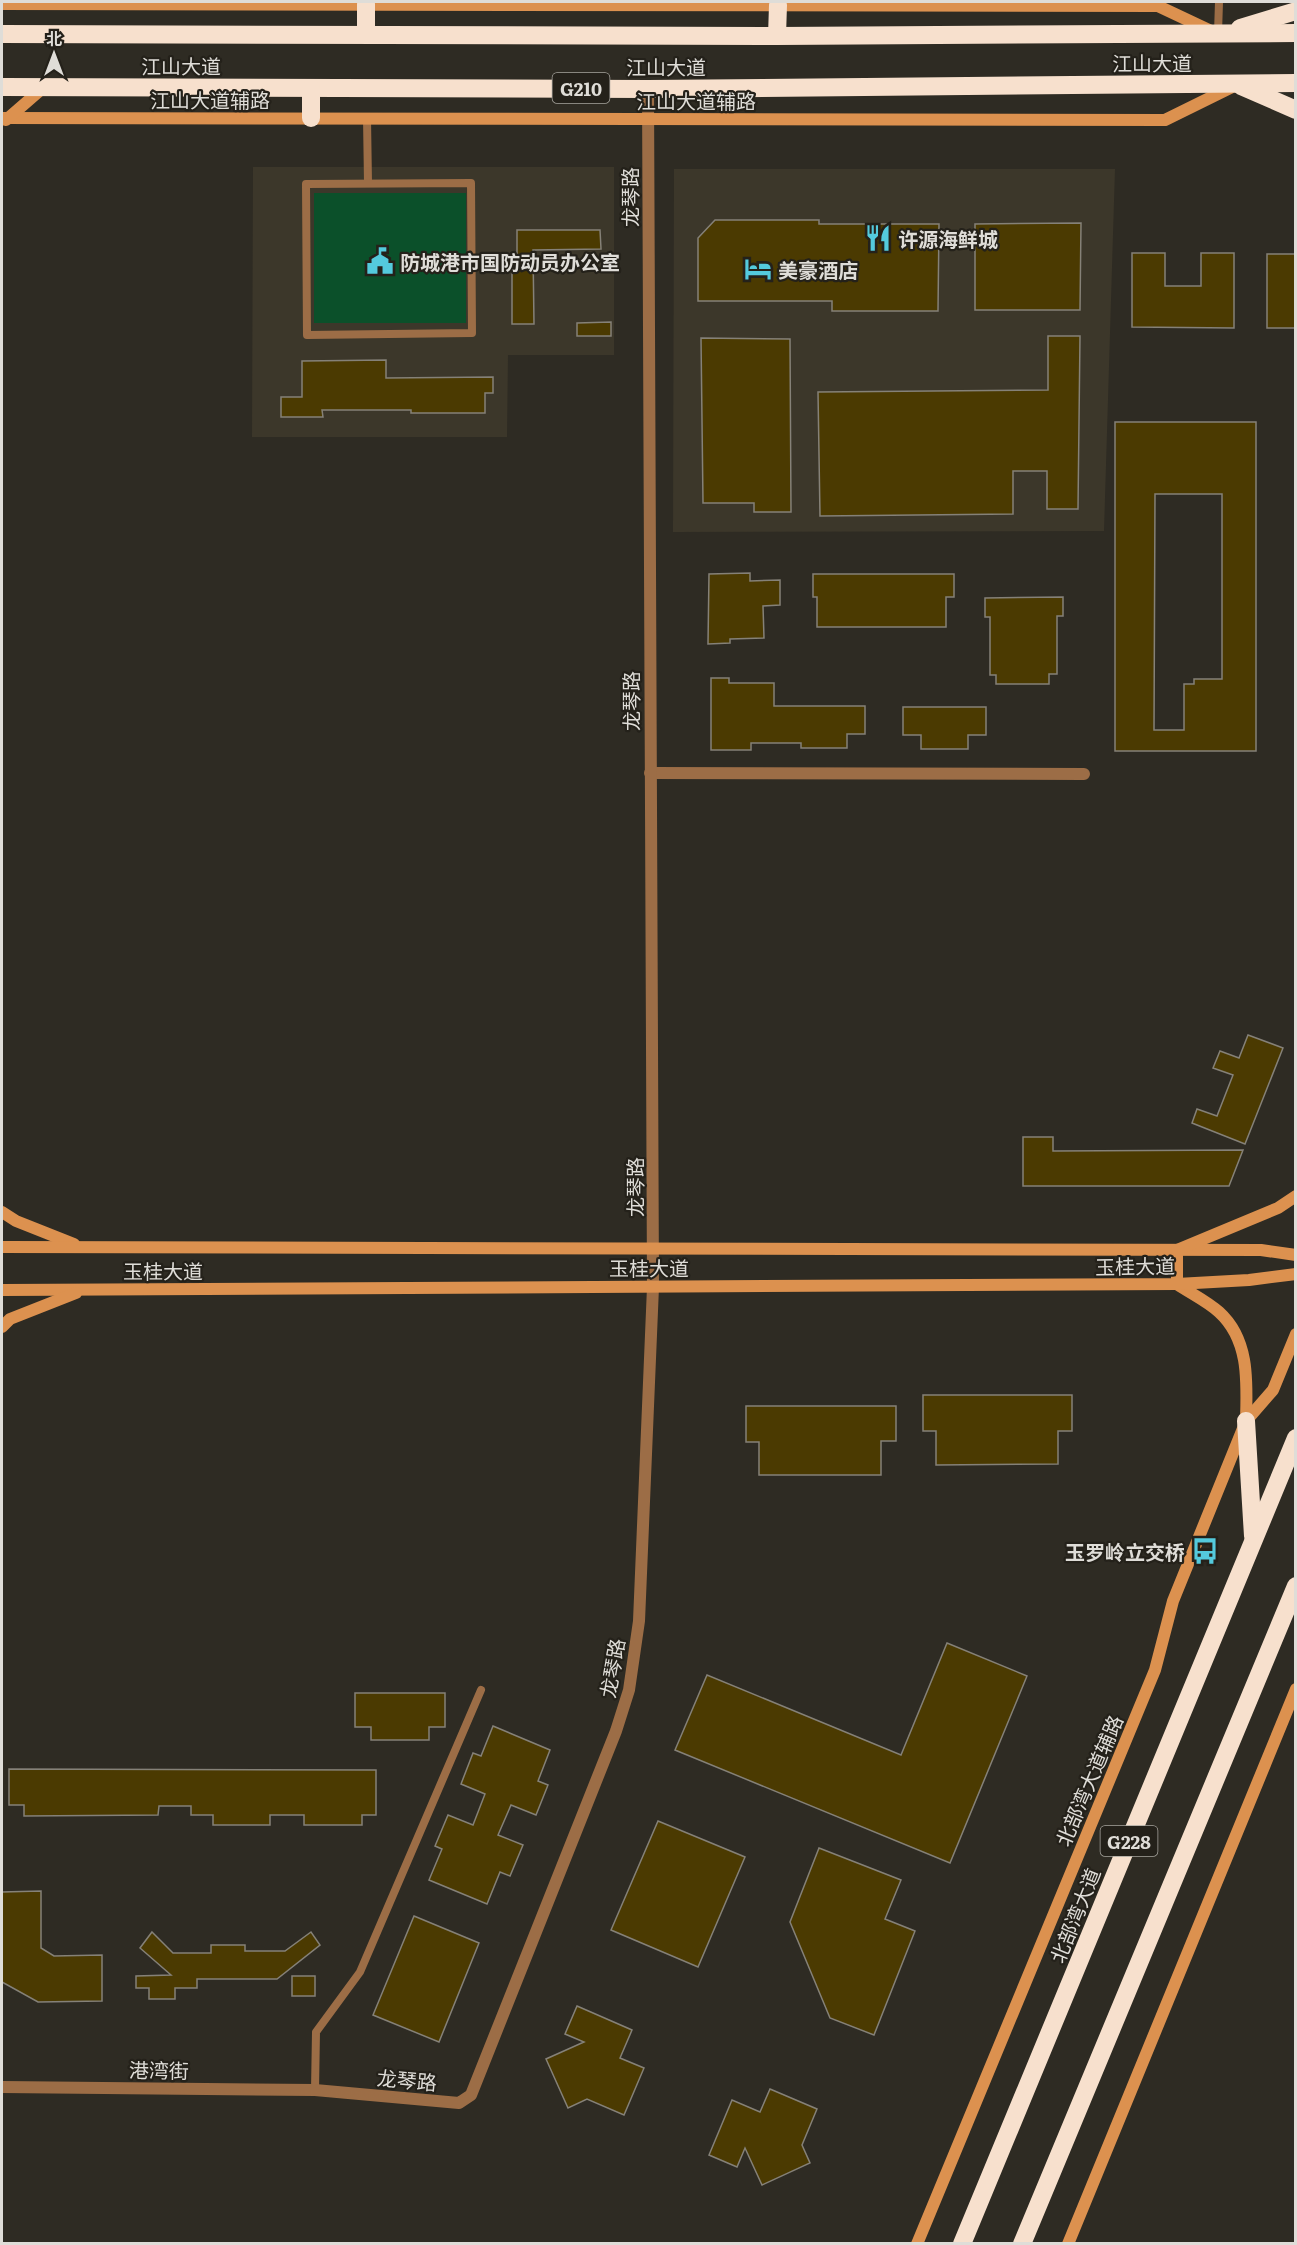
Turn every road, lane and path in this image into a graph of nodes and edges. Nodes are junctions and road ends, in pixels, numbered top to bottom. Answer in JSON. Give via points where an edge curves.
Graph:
{"nodes":[{"id":1,"x":1219,"y":2,"type":"edge"},
{"id":2,"x":312,"y":3,"type":"edge"},
{"id":3,"x":2,"y":4,"type":"edge"},
{"id":4,"x":366,"y":4,"type":"junction"},
{"id":5,"x":901,"y":4,"type":"edge"},
{"id":6,"x":1158,"y":4,"type":"edge"},
{"id":7,"x":778,"y":5,"type":"junction"},
{"id":8,"x":1296,"y":11,"type":"edge"},
{"id":9,"x":1296,"y":33,"type":"edge"},
{"id":10,"x":2,"y":34,"type":"edge"},
{"id":11,"x":1218,"y":34,"type":"junction"},
{"id":12,"x":366,"y":35,"type":"junction"},
{"id":13,"x":777,"y":36,"type":"junction"},
{"id":14,"x":1296,"y":83,"type":"edge"},
{"id":15,"x":1237,"y":84,"type":"junction"},
{"id":16,"x":2,"y":87,"type":"edge"},
{"id":17,"x":44,"y":87,"type":"junction"},
{"id":18,"x":311,"y":88,"type":"junction"},
{"id":19,"x":648,"y":88,"type":"junction"},
{"id":20,"x":1296,"y":110,"type":"edge"},
{"id":21,"x":311,"y":118,"type":"junction"},
{"id":22,"x":367,"y":118,"type":"junction"},
{"id":23,"x":648,"y":119,"type":"junction"},
{"id":24,"x":4,"y":120,"type":"edge"},
{"id":25,"x":368,"y":183,"type":"junction"},
{"id":26,"x":650,"y":773,"type":"junction"},
{"id":27,"x":1084,"y":774,"type":"dead end"},
{"id":28,"x":1296,"y":1196,"type":"edge"},
{"id":29,"x":2,"y":1212,"type":"edge"},
{"id":30,"x":2,"y":1247,"type":"edge"},
{"id":31,"x":81,"y":1247,"type":"junction"},
{"id":32,"x":654,"y":1248,"type":"junction"},
{"id":33,"x":1177,"y":1250,"type":"junction"},
{"id":34,"x":1296,"y":1255,"type":"edge"},
{"id":35,"x":1296,"y":1274,"type":"edge"},
{"id":36,"x":1177,"y":1284,"type":"junction"},
{"id":37,"x":653,"y":1287,"type":"junction"},
{"id":38,"x":2,"y":1290,"type":"edge"},
{"id":39,"x":83,"y":1290,"type":"junction"},
{"id":40,"x":2,"y":1327,"type":"edge"},
{"id":41,"x":1296,"y":1334,"type":"edge"},
{"id":42,"x":1246,"y":1421,"type":"junction"},
{"id":43,"x":1296,"y":1438,"type":"edge"},
{"id":44,"x":1253,"y":1541,"type":"junction"},
{"id":45,"x":1296,"y":1586,"type":"edge"},
{"id":46,"x":1296,"y":1689,"type":"edge"},
{"id":47,"x":481,"y":1690,"type":"dead end"},
{"id":48,"x":2,"y":2087,"type":"edge"},
{"id":49,"x":315,"y":2090,"type":"junction"},
{"id":50,"x":917,"y":2244,"type":"edge"},
{"id":51,"x":962,"y":2244,"type":"edge"},
{"id":52,"x":1022,"y":2244,"type":"edge"},
{"id":53,"x":1068,"y":2244,"type":"edge"}],
"edges":[{"from":1,"to":11,"type":"lane"},
{"from":2,"to":3,"type":"main road"},
{"from":2,"to":4,"type":"main road"},
{"from":4,"to":7,"type":"main road"},
{"from":4,"to":12,"type":"highway"},
{"from":5,"to":6,"type":"main road"},
{"from":5,"to":7,"type":"main road"},
{"from":6,"to":11,"type":"main road"},
{"from":7,"to":13,"type":"highway"},
{"from":8,"to":11,"type":"highway"},
{"from":9,"to":11,"type":"highway","name":"江山大道"},
{"from":10,"to":12,"type":"highway","name":"江山大道"},
{"from":11,"to":13,"type":"highway","name":"江山大道"},
{"from":12,"to":13,"type":"highway","name":"江山大道"},
{"from":14,"to":15,"type":"highway","name":"江山大道","number":"G210"},
{"from":15,"to":19,"type":"highway","name":"江山大道","number":"G210"},
{"from":15,"to":20,"type":"highway"},
{"from":15,"to":23,"type":"main road","name":"江山大道辅路","via":[[1165,120]]},
{"from":16,"to":17,"type":"highway","name":"江山大道","number":"G210"},
{"from":17,"to":18,"type":"highway","name":"江山大道","number":"G210"},
{"from":17,"to":24,"type":"main road"},
{"from":18,"to":19,"type":"highway","name":"江山大道","number":"G210"},
{"from":18,"to":21,"type":"highway"},
{"from":19,"to":23,"type":"street","name":"龙琴路"},
{"from":21,"to":22,"type":"main road","name":"江山大道辅路"},
{"from":21,"to":24,"type":"main road","name":"江山大道辅路"},
{"from":22,"to":23,"type":"main road","name":"江山大道辅路"},
{"from":22,"to":25,"type":"lane"},
{"from":23,"to":26,"type":"street","name":"龙琴路"},
{"from":25,"to":25,"type":"lane","via":[[306,184],[307,335],[472,333],[471,183]]},
{"from":26,"to":27,"type":"street"},
{"from":26,"to":32,"type":"street","name":"龙琴路"},
{"from":28,"to":33,"type":"main road","via":[[1278,1208]]},
{"from":29,"to":31,"type":"main road"},
{"from":30,"to":31,"type":"main road","name":"玉桂大道"},
{"from":31,"to":32,"type":"main road","name":"玉桂大道"},
{"from":32,"to":33,"type":"main road","name":"玉桂大道"},
{"from":32,"to":37,"type":"street","name":"龙琴路"},
{"from":33,"to":34,"type":"main road","name":"玉桂大道","via":[[1260,1250]]},
{"from":33,"to":36,"type":"main road"},
{"from":35,"to":36,"type":"main road","name":"玉桂大道"},
{"from":36,"to":37,"type":"main road","name":"玉桂大道"},
{"from":36,"to":42,"type":"main road","via":[[1220,1313],[1241,1344],[1247,1382]]},
{"from":37,"to":39,"type":"main road","name":"玉桂大道"},
{"from":37,"to":49,"type":"street","name":"龙琴路","via":[[639,1621],[629,1690],[471,2095],[459,2103]]},
{"from":38,"to":39,"type":"main road","name":"玉桂大道"},
{"from":39,"to":40,"type":"main road","via":[[10,1320]]},
{"from":41,"to":42,"type":"main road","name":"北部湾大道辅路","via":[[1273,1390]]},
{"from":42,"to":44,"type":"highway"},
{"from":42,"to":50,"type":"main road","name":"北部湾大道辅路","via":[[1173,1601],[1155,1670]]},
{"from":43,"to":44,"type":"highway","name":"北部湾大道","number":"G228"},
{"from":44,"to":51,"type":"highway","name":"北部湾大道","number":"G228"},
{"from":45,"to":52,"type":"highway","number":"G228"},
{"from":46,"to":53,"type":"main road"},
{"from":47,"to":49,"type":"lane","via":[[360,1972],[316,2032]]},
{"from":48,"to":49,"type":"street","name":"港湾街"}]}
